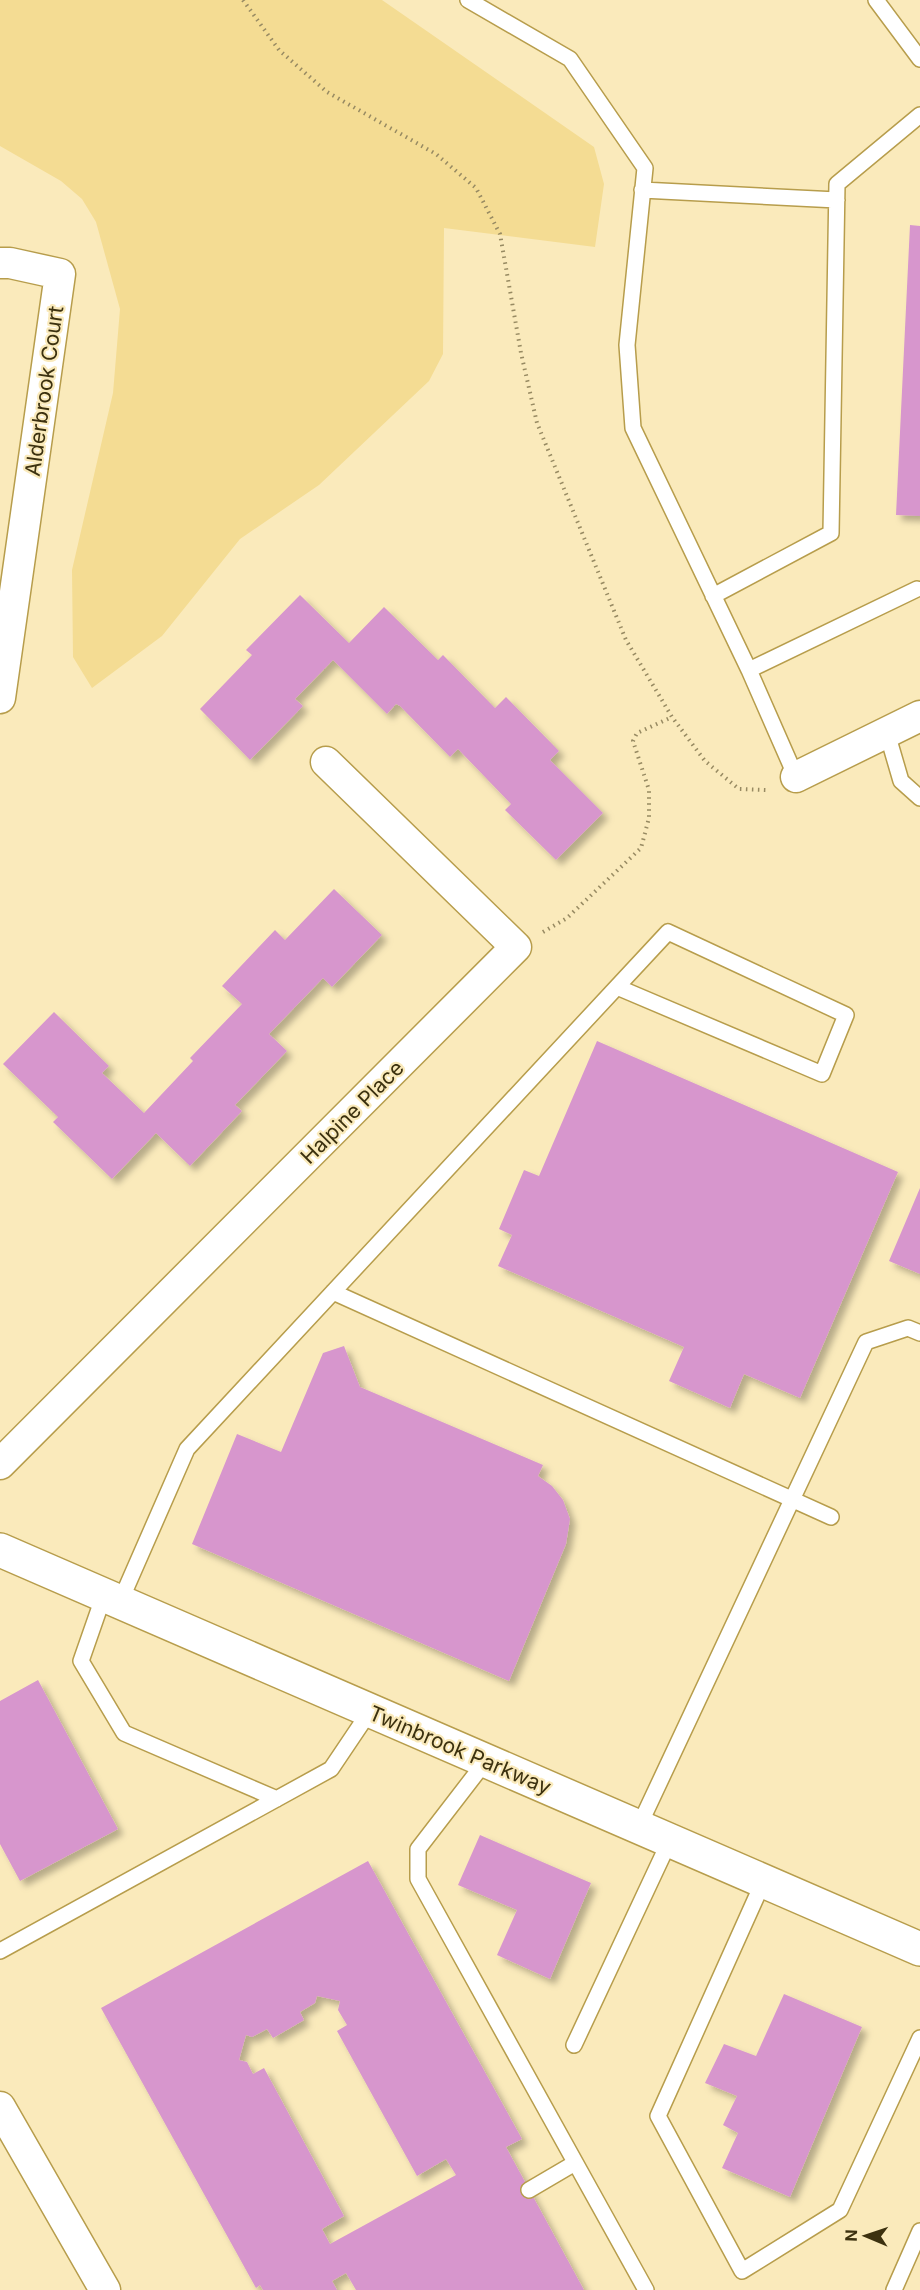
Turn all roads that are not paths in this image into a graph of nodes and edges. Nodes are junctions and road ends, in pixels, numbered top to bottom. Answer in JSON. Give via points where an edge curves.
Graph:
{"nodes":[{"id":1,"x":468,"y":0,"type":"edge"},
{"id":2,"x":876,"y":0,"type":"edge"},
{"id":3,"x":920,"y":59,"type":"edge"},
{"id":4,"x":920,"y":115,"type":"edge"},
{"id":5,"x":642,"y":190,"type":"junction"},
{"id":6,"x":837,"y":200,"type":"junction"},
{"id":7,"x":0,"y":263,"type":"edge"},
{"id":8,"x":10,"y":567,"type":"edge"},
{"id":9,"x":917,"y":589,"type":"dead end"},
{"id":10,"x":713,"y":596,"type":"junction"},
{"id":11,"x":749,"y":670,"type":"junction"},
{"id":12,"x":0,"y":698,"type":"edge"},
{"id":13,"x":920,"y":716,"type":"edge"},
{"id":14,"x":887,"y":733,"type":"junction"},
{"id":15,"x":326,"y":762,"type":"dead end"},
{"id":16,"x":796,"y":777,"type":"joint"},
{"id":17,"x":920,"y":798,"type":"edge"},
{"id":18,"x":617,"y":987,"type":"junction"},
{"id":19,"x":333,"y":1292,"type":"junction"},
{"id":20,"x":920,"y":1333,"type":"edge"},
{"id":21,"x":0,"y":1464,"type":"edge"},
{"id":22,"x":793,"y":1498,"type":"junction"},
{"id":23,"x":831,"y":1517,"type":"dead end"},
{"id":24,"x":0,"y":1550,"type":"edge"},
{"id":25,"x":112,"y":1599,"type":"junction"},
{"id":26,"x":370,"y":1711,"type":"junction"},
{"id":27,"x":485,"y":1762,"type":"junction"},
{"id":28,"x":277,"y":1799,"type":"junction"},
{"id":29,"x":639,"y":1826,"type":"junction"},
{"id":30,"x":670,"y":1840,"type":"junction"},
{"id":31,"x":764,"y":1880,"type":"junction"},
{"id":32,"x":920,"y":1949,"type":"edge"},
{"id":33,"x":0,"y":1951,"type":"edge"},
{"id":34,"x":920,"y":2038,"type":"edge"},
{"id":35,"x":574,"y":2045,"type":"dead end"},
{"id":36,"x":0,"y":2107,"type":"edge"},
{"id":37,"x":575,"y":2163,"type":"junction"},
{"id":38,"x":529,"y":2190,"type":"dead end"},
{"id":39,"x":920,"y":2231,"type":"edge"},
{"id":40,"x":105,"y":2290,"type":"edge"},
{"id":41,"x":646,"y":2290,"type":"edge"},
{"id":42,"x":894,"y":2290,"type":"edge"}],
"edges":[{"from":1,"to":5,"type":"lane","via":[[570,59],[645,168]]},
{"from":2,"to":3,"type":"lane"},
{"from":4,"to":6,"type":"lane","via":[[837,184]]},
{"from":5,"to":6,"type":"lane"},
{"from":5,"to":10,"type":"lane","via":[[627,345],[633,428]]},
{"from":6,"to":10,"type":"lane","via":[[831,533]]},
{"from":7,"to":8,"type":"street","name":"Alderbrook Court","via":[[60,274]]},
{"from":8,"to":12,"type":"street","name":"Alderbrook Court"},
{"from":9,"to":11,"type":"lane"},
{"from":10,"to":11,"type":"lane"},
{"from":11,"to":16,"type":"lane"},
{"from":13,"to":14,"type":"street"},
{"from":14,"to":16,"type":"street"},
{"from":14,"to":17,"type":"lane","via":[[901,781]]},
{"from":15,"to":21,"type":"street","name":"Halpine Place","via":[[516,947]]},
{"from":18,"to":18,"type":"lane","via":[[668,932],[846,1015],[822,1074]]},
{"from":18,"to":19,"type":"lane"},
{"from":19,"to":22,"type":"lane"},
{"from":19,"to":25,"type":"lane","via":[[187,1449]]},
{"from":20,"to":22,"type":"lane","via":[[908,1328],[866,1342]]},
{"from":22,"to":23,"type":"lane"},
{"from":22,"to":29,"type":"lane"},
{"from":24,"to":25,"type":"main road","name":"Twinbrook Parkway"},
{"from":25,"to":26,"type":"main road","name":"Twinbrook Parkway"},
{"from":25,"to":28,"type":"lane","via":[[81,1661],[124,1733]]},
{"from":26,"to":27,"type":"main road","name":"Twinbrook Parkway"},
{"from":26,"to":28,"type":"lane","via":[[331,1769]]},
{"from":27,"to":29,"type":"main road","name":"Twinbrook Parkway"},
{"from":27,"to":37,"type":"lane","via":[[418,1849],[418,1879]]},
{"from":28,"to":33,"type":"lane"},
{"from":29,"to":30,"type":"main road","name":"Twinbrook Parkway"},
{"from":30,"to":31,"type":"main road","name":"Twinbrook Parkway"},
{"from":30,"to":35,"type":"lane"},
{"from":31,"to":32,"type":"main road","name":"Twinbrook Parkway"},
{"from":31,"to":34,"type":"lane","via":[[658,2116],[742,2271],[840,2210]]},
{"from":36,"to":40,"type":"street"},
{"from":37,"to":38,"type":"lane"},
{"from":37,"to":41,"type":"lane"},
{"from":39,"to":42,"type":"lane"}]}
